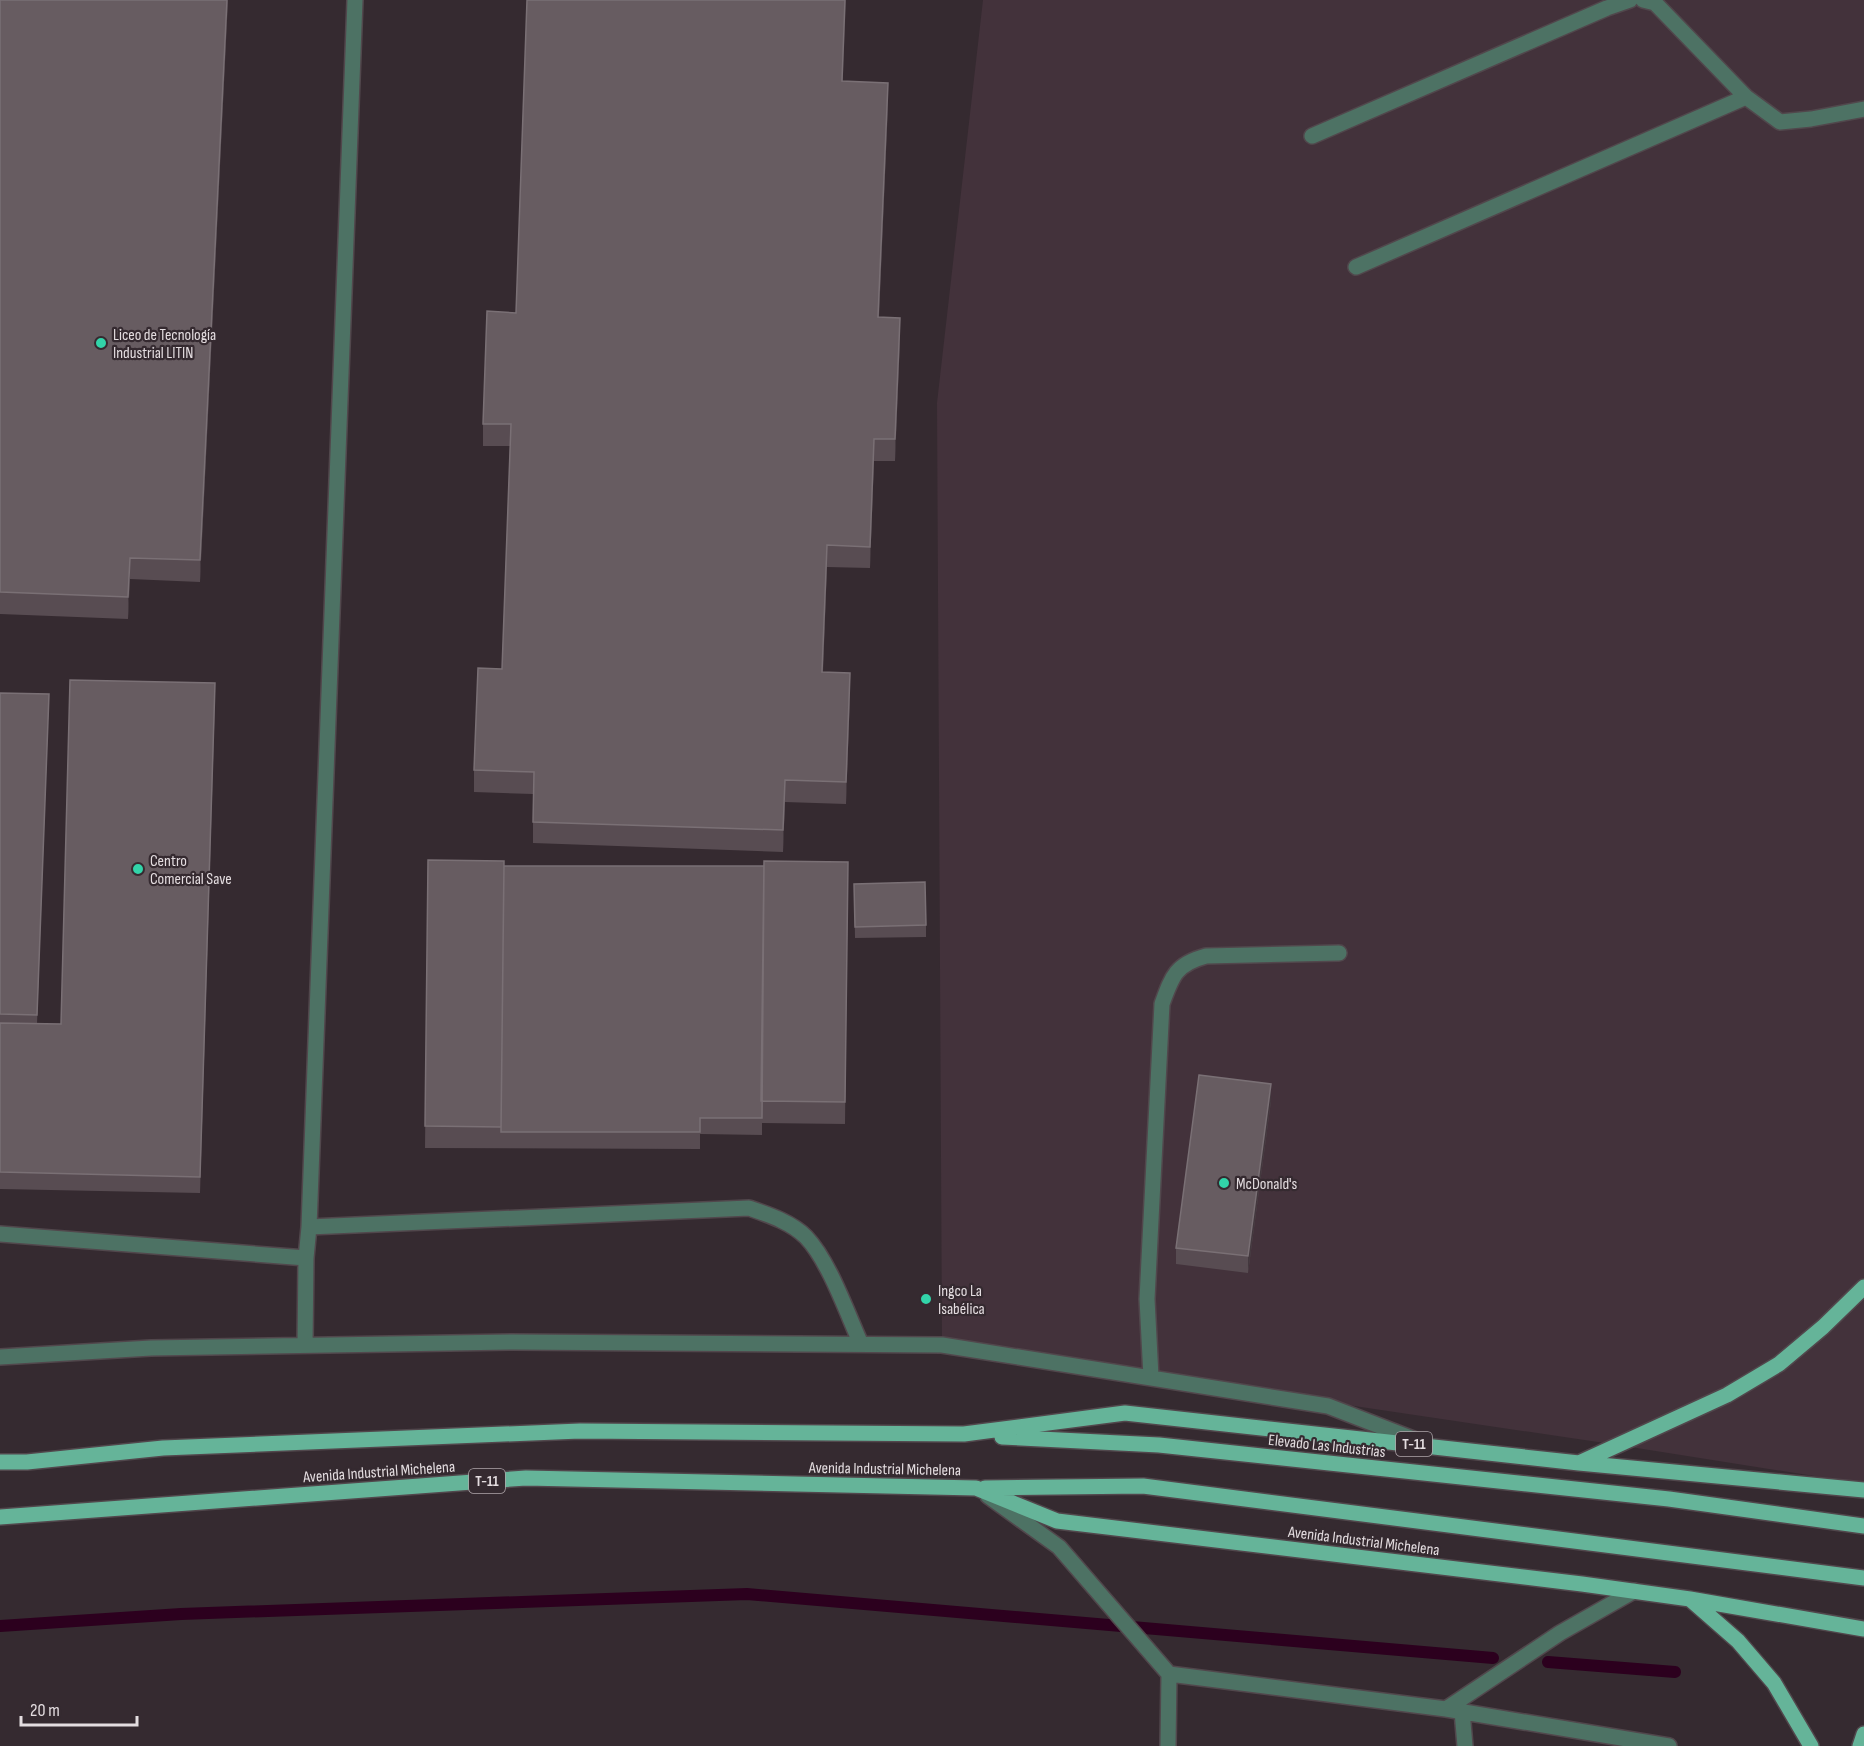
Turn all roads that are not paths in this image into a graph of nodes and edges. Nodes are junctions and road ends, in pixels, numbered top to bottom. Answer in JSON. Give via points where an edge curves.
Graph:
{"nodes":[{"id":1,"x":354,"y":0,"type":"edge"},
{"id":2,"x":1630,"y":0,"type":"edge"},
{"id":3,"x":1643,"y":0,"type":"edge"},
{"id":4,"x":1746,"y":97,"type":"junction"},
{"id":5,"x":1864,"y":109,"type":"edge"},
{"id":6,"x":1312,"y":136,"type":"dead end"},
{"id":7,"x":1356,"y":267,"type":"dead end"},
{"id":8,"x":1339,"y":953,"type":"dead end"},
{"id":9,"x":309,"y":1227,"type":"junction"},
{"id":10,"x":0,"y":1234,"type":"edge"},
{"id":11,"x":306,"y":1258,"type":"junction"},
{"id":12,"x":1864,"y":1287,"type":"edge"},
{"id":13,"x":861,"y":1344,"type":"junction"},
{"id":14,"x":305,"y":1345,"type":"junction"},
{"id":15,"x":0,"y":1357,"type":"edge"},
{"id":16,"x":1151,"y":1377,"type":"junction"},
{"id":17,"x":964,"y":1434,"type":"junction"},
{"id":18,"x":1435,"y":1447,"type":"junction"},
{"id":19,"x":0,"y":1462,"type":"edge"},
{"id":20,"x":1579,"y":1463,"type":"junction"},
{"id":21,"x":976,"y":1488,"type":"junction"},
{"id":22,"x":1864,"y":1490,"type":"edge"},
{"id":23,"x":0,"y":1517,"type":"edge"},
{"id":24,"x":1864,"y":1526,"type":"edge"},
{"id":25,"x":1864,"y":1578,"type":"edge"},
{"id":26,"x":1634,"y":1591,"type":"junction"},
{"id":27,"x":1690,"y":1599,"type":"junction"},
{"id":28,"x":1864,"y":1629,"type":"edge"},
{"id":29,"x":1168,"y":1674,"type":"junction"},
{"id":30,"x":1446,"y":1709,"type":"junction"},
{"id":31,"x":1462,"y":1711,"type":"junction"},
{"id":32,"x":1864,"y":1734,"type":"edge"},
{"id":33,"x":1168,"y":1746,"type":"edge"},
{"id":34,"x":1464,"y":1746,"type":"edge"},
{"id":35,"x":1669,"y":1746,"type":"edge"},
{"id":36,"x":1811,"y":1746,"type":"edge"},
{"id":37,"x":1860,"y":1746,"type":"edge"}],
"edges":[{"from":1,"to":9,"type":"lane"},
{"from":2,"to":6,"type":"lane"},
{"from":3,"to":4,"type":"lane","via":[[1655,3]]},
{"from":4,"to":5,"type":"lane","via":[[1780,122]]},
{"from":4,"to":7,"type":"lane"},
{"from":8,"to":16,"type":"lane","via":[[1206,956],[1189,961],[1172,977],[1162,1004],[1148,1299]]},
{"from":9,"to":11,"type":"lane"},
{"from":9,"to":13,"type":"lane","via":[[749,1208],[777,1218],[805,1236],[820,1254]]},
{"from":10,"to":11,"type":"lane"},
{"from":11,"to":14,"type":"lane"},
{"from":12,"to":20,"type":"main road","via":[[1779,1364],[1727,1395]]},
{"from":13,"to":14,"type":"lane","name":"Avenida Industrial Michelena"},
{"from":13,"to":16,"type":"lane","name":"Avenida Industrial Michelena","via":[[942,1345]]},
{"from":14,"to":15,"type":"lane","name":"Avenida Industrial Michelena","via":[[151,1348]]},
{"from":16,"to":18,"type":"lane","name":"Avenida Industrial Michelena","via":[[1328,1406]]},
{"from":17,"to":18,"type":"main road","name":"Avenida Industrial Michelena","number":"T-11","via":[[1125,1413]]},
{"from":17,"to":19,"type":"main road","name":"Avenida Industrial Michelena","number":"T-11","via":[[580,1431],[163,1448]]},
{"from":17,"to":24,"type":"main road","name":"Elevado Las Industrias","number":"T-11","via":[[1159,1445],[1669,1499]]},
{"from":18,"to":20,"type":"main road","name":"Avenida Industrial Michelena","number":"T-11"},
{"from":20,"to":22,"type":"main road","name":"Avenida Industrial Michelena","number":"T-11"},
{"from":21,"to":23,"type":"main road","name":"Avenida Industrial Michelena","number":"T-11","via":[[526,1478]]},
{"from":21,"to":25,"type":"main road","number":"T-11","via":[[1143,1486]]},
{"from":21,"to":26,"type":"main road","name":"Avenida Industrial Michelena","number":"T-11","via":[[1057,1521]]},
{"from":21,"to":29,"type":"lane","via":[[1059,1547]]},
{"from":26,"to":27,"type":"main road","name":"Avenida Industrial Michelena","number":"T-11"},
{"from":26,"to":30,"type":"lane","via":[[1560,1633]]},
{"from":27,"to":28,"type":"main road","name":"Avenida Industrial Michelena","number":"T-11"},
{"from":27,"to":36,"type":"main road","via":[[1738,1641],[1774,1683]]},
{"from":29,"to":30,"type":"lane"},
{"from":29,"to":33,"type":"lane"},
{"from":30,"to":31,"type":"lane"},
{"from":31,"to":34,"type":"lane"},
{"from":31,"to":35,"type":"lane"},
{"from":32,"to":37,"type":"main road"}]}
